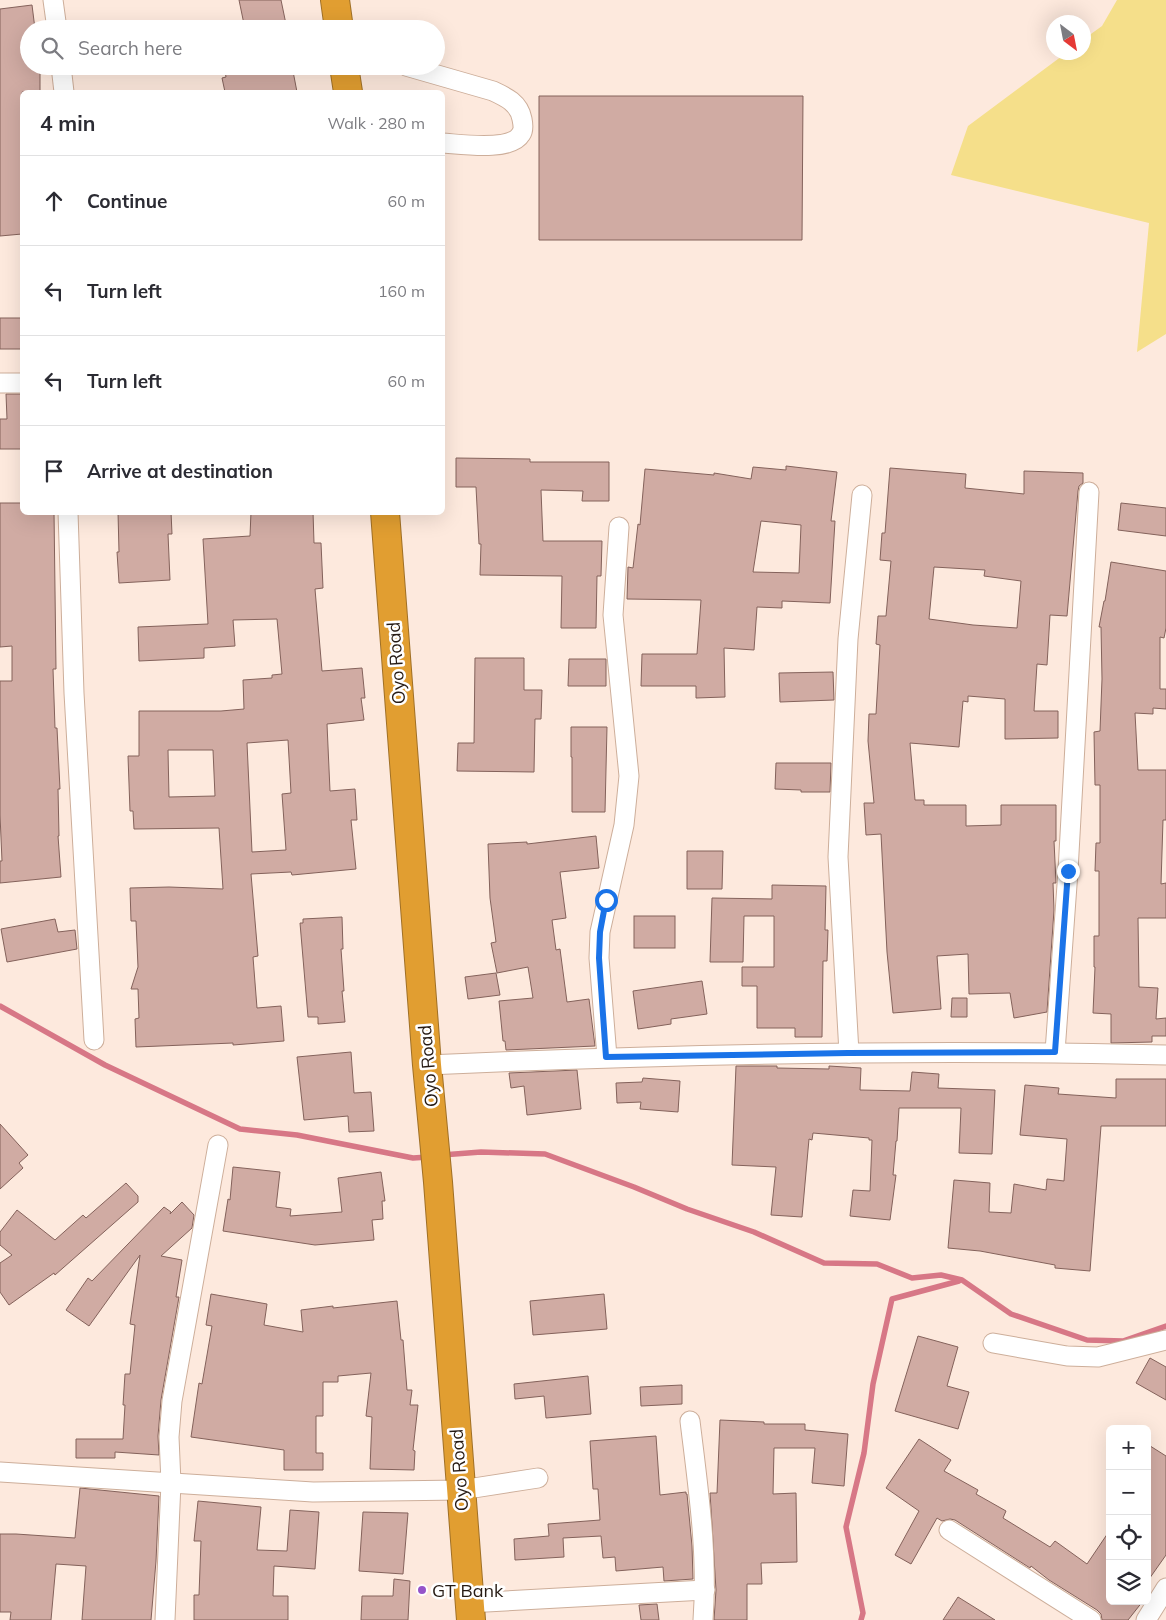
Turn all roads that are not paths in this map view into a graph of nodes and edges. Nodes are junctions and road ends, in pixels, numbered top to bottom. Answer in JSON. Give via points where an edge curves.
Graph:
{"nodes":[{"id":1,"x":53,"y":0,"type":"edge"},
{"id":2,"x":334,"y":0,"type":"edge"},
{"id":3,"x":56,"y":20,"type":"edge"},
{"id":4,"x":337,"y":20,"type":"edge"},
{"id":5,"x":62,"y":75,"type":"edge"},
{"id":6,"x":345,"y":75,"type":"edge"},
{"id":7,"x":437,"y":75,"type":"edge"},
{"id":8,"x":64,"y":90,"type":"edge"},
{"id":9,"x":348,"y":90,"type":"edge"},
{"id":10,"x":445,"y":143,"type":"edge"},
{"id":11,"x":0,"y":383,"type":"edge"},
{"id":12,"x":20,"y":383,"type":"edge"},
{"id":13,"x":1090,"y":492,"type":"dead end"},
{"id":14,"x":862,"y":495,"type":"dead end"},
{"id":15,"x":68,"y":515,"type":"edge"},
{"id":16,"x":385,"y":515,"type":"edge"},
{"id":17,"x":619,"y":526,"type":"dead end"},
{"id":18,"x":94,"y":1040,"type":"dead end"},
{"id":19,"x":1055,"y":1052,"type":"junction"},
{"id":20,"x":848,"y":1053,"type":"junction"},
{"id":21,"x":1166,"y":1055,"type":"edge"},
{"id":22,"x":606,"y":1057,"type":"junction"},
{"id":23,"x":426,"y":1065,"type":"junction"},
{"id":24,"x":218,"y":1144,"type":"dead end"},
{"id":25,"x":1166,"y":1340,"type":"edge"},
{"id":26,"x":993,"y":1343,"type":"dead end"},
{"id":27,"x":690,"y":1420,"type":"dead end"},
{"id":28,"x":0,"y":1472,"type":"edge"},
{"id":29,"x":538,"y":1478,"type":"dead end"},
{"id":30,"x":171,"y":1483,"type":"junction"},
{"id":31,"x":461,"y":1490,"type":"junction"},
{"id":32,"x":949,"y":1530,"type":"dead end"},
{"id":33,"x":705,"y":1590,"type":"junction"},
{"id":34,"x":1165,"y":1593,"type":"edge"},
{"id":35,"x":470,"y":1611,"type":"edge"},
{"id":36,"x":165,"y":1620,"type":"edge"},
{"id":37,"x":703,"y":1620,"type":"edge"},
{"id":38,"x":1090,"y":1620,"type":"edge"},
{"id":39,"x":1146,"y":1620,"type":"edge"}],
"edges":[{"from":1,"to":3,"type":"street"},
{"from":2,"to":4,"type":"highway"},
{"from":5,"to":8,"type":"street"},
{"from":6,"to":9,"type":"highway"},
{"from":7,"to":10,"type":"street","via":[[506,97],[522,116],[521,134],[515,140],[481,146]]},
{"from":11,"to":12,"type":"street"},
{"from":13,"to":19,"type":"street"},
{"from":14,"to":20,"type":"street","via":[[848,640],[838,857]]},
{"from":15,"to":18,"type":"street","via":[[74,693]]},
{"from":16,"to":23,"type":"highway","name":"Oyo Road"},
{"from":17,"to":22,"type":"street","via":[[612,615],[629,776],[624,825],[600,932]]},
{"from":19,"to":20,"type":"street"},
{"from":19,"to":21,"type":"street"},
{"from":20,"to":22,"type":"street"},
{"from":22,"to":23,"type":"street"},
{"from":23,"to":31,"type":"highway","name":"Oyo Road","via":[[433,1118]]},
{"from":24,"to":30,"type":"street","via":[[172,1401]]},
{"from":25,"to":26,"type":"street","via":[[1098,1356],[1067,1356]]},
{"from":27,"to":33,"type":"street","via":[[701,1506]]},
{"from":28,"to":30,"type":"street"},
{"from":29,"to":31,"type":"street"},
{"from":30,"to":31,"type":"street","via":[[313,1492]]},
{"from":30,"to":36,"type":"street"},
{"from":31,"to":35,"type":"highway","name":"Oyo Road"},
{"from":32,"to":38,"type":"street"},
{"from":33,"to":35,"type":"street"},
{"from":33,"to":37,"type":"street"},
{"from":34,"to":39,"type":"street"}]}
